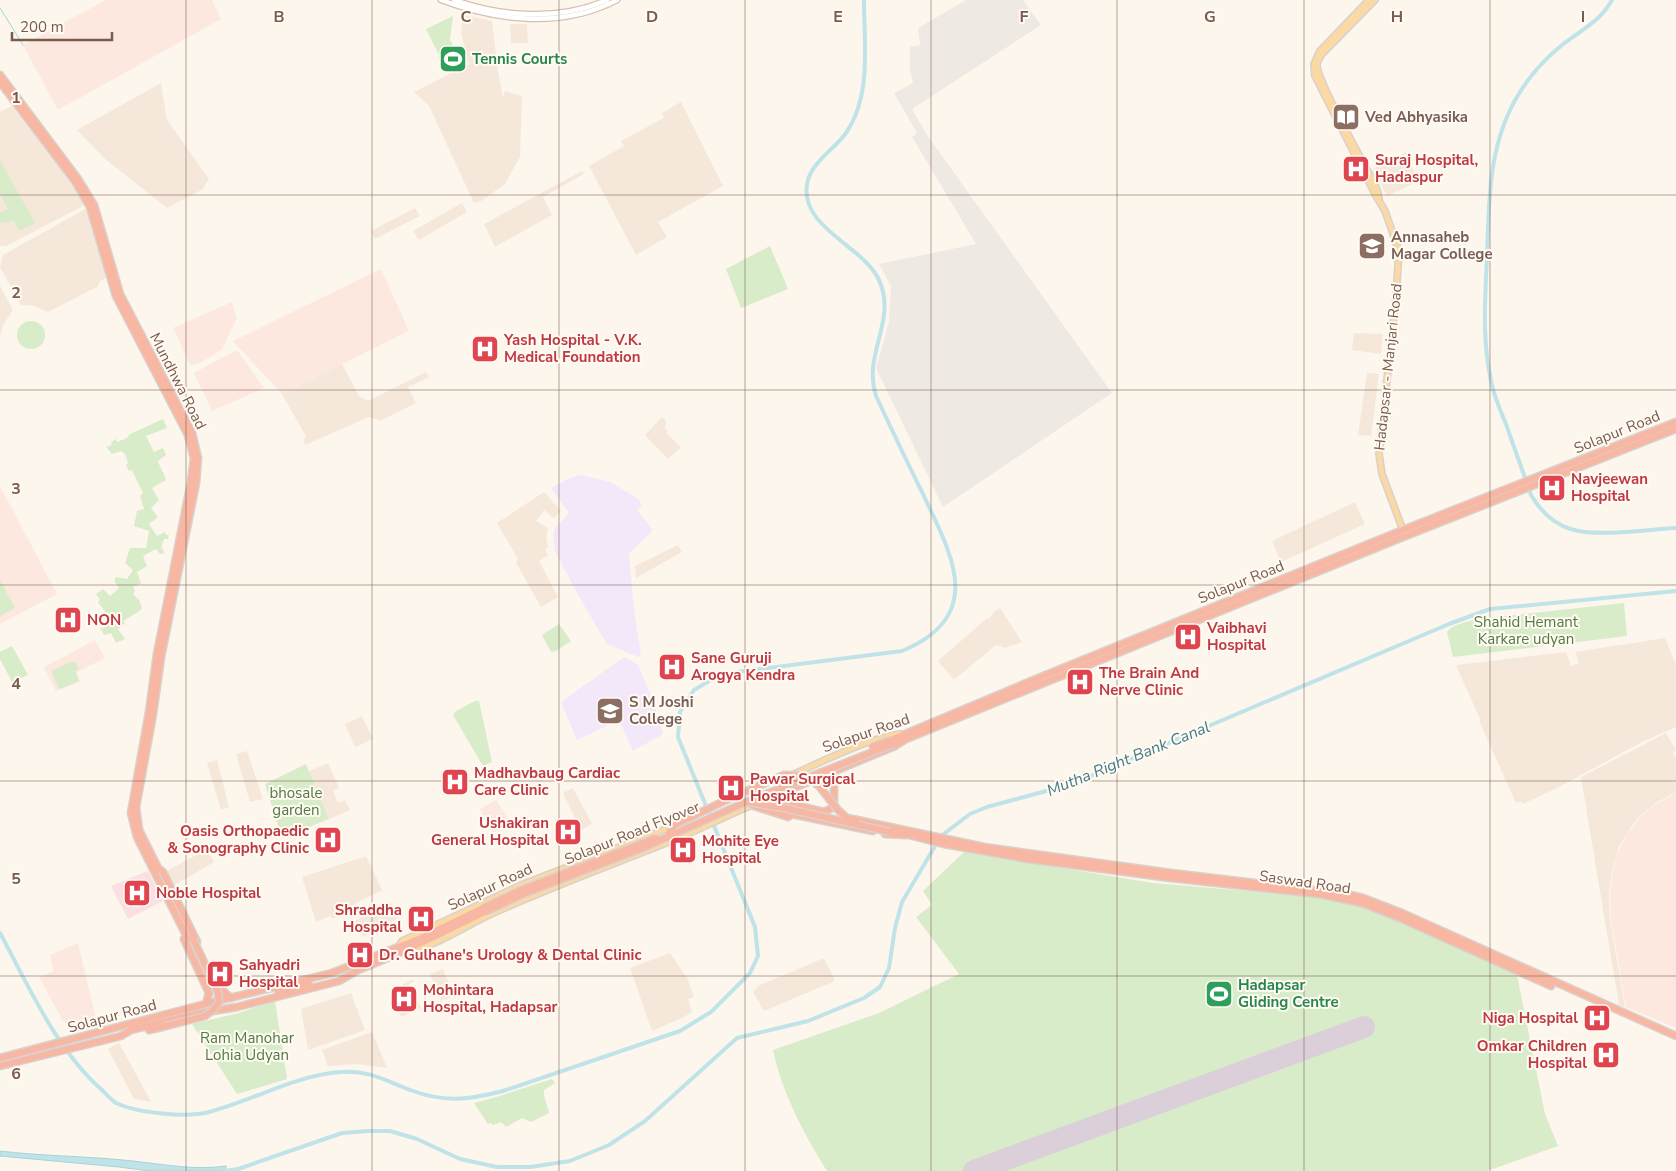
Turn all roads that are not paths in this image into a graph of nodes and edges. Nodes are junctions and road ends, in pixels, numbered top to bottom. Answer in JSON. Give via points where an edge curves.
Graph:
{"nodes":[{"id":1,"x":441,"y":0,"type":"edge"},
{"id":2,"x":454,"y":0,"type":"edge"},
{"id":3,"x":607,"y":0,"type":"edge"},
{"id":4,"x":617,"y":0,"type":"edge"},
{"id":5,"x":1369,"y":0,"type":"edge"},
{"id":6,"x":1375,"y":0,"type":"edge"},
{"id":7,"x":0,"y":75,"type":"edge"},
{"id":8,"x":0,"y":82,"type":"edge"},
{"id":9,"x":1379,"y":198,"type":"junction"},
{"id":10,"x":1676,"y":422,"type":"edge"},
{"id":11,"x":1676,"y":429,"type":"edge"},
{"id":12,"x":1533,"y":482,"type":"junction"},
{"id":13,"x":1404,"y":533,"type":"junction"},
{"id":14,"x":182,"y":544,"type":"junction"},
{"id":15,"x":905,"y":736,"type":"junction"},
{"id":16,"x":892,"y":742,"type":"junction"},
{"id":17,"x":834,"y":772,"type":"junction"},
{"id":18,"x":763,"y":787,"type":"junction"},
{"id":19,"x":767,"y":799,"type":"junction"},
{"id":20,"x":777,"y":800,"type":"junction"},
{"id":21,"x":748,"y":804,"type":"junction"},
{"id":22,"x":834,"y":807,"type":"junction"},
{"id":23,"x":792,"y":814,"type":"junction"},
{"id":24,"x":669,"y":833,"type":"junction"},
{"id":25,"x":906,"y":835,"type":"junction"},
{"id":26,"x":934,"y":838,"type":"junction"},
{"id":27,"x":944,"y":842,"type":"junction"},
{"id":28,"x":484,"y":910,"type":"junction"},
{"id":29,"x":192,"y":943,"type":"junction"},
{"id":30,"x":400,"y":950,"type":"junction"},
{"id":31,"x":358,"y":970,"type":"junction"},
{"id":32,"x":215,"y":979,"type":"junction"},
{"id":33,"x":205,"y":984,"type":"junction"},
{"id":34,"x":209,"y":993,"type":"junction"},
{"id":35,"x":231,"y":998,"type":"junction"},
{"id":36,"x":205,"y":1004,"type":"junction"},
{"id":37,"x":220,"y":1005,"type":"junction"},
{"id":38,"x":206,"y":1012,"type":"junction"},
{"id":39,"x":121,"y":1036,"type":"junction"},
{"id":40,"x":1676,"y":1036,"type":"edge"},
{"id":41,"x":1676,"y":1041,"type":"edge"},
{"id":42,"x":0,"y":1058,"type":"edge"},
{"id":43,"x":0,"y":1066,"type":"edge"}],
"edges":[{"from":1,"to":4,"type":"main road","via":[[502,17],[536,19],[584,13]]},
{"from":2,"to":3,"type":"main road","via":[[483,9],[536,14],[583,9]]},
{"from":5,"to":9,"type":"main road","name":"Hadapsar - Manjari Road","via":[[1323,47],[1316,56],[1314,70],[1322,92]]},
{"from":6,"to":9,"type":"main road","name":"Hadapsar - Manjari Road","via":[[1317,63],[1324,86],[1370,174]]},
{"from":7,"to":14,"type":"highway","name":"Mundhwa Road","via":[[92,200],[120,294],[192,433],[198,466]]},
{"from":8,"to":14,"type":"highway","name":"Mundhwa Road","via":[[88,202],[116,296],[188,435],[194,466]]},
{"from":9,"to":13,"type":"main road","name":"Hadapsar - Manjari Road","via":[[1399,251],[1378,454]]},
{"from":10,"to":12,"type":"highway","name":"Solapur Road"},
{"from":11,"to":12,"type":"highway","name":"Solapur Road"},
{"from":12,"to":13,"type":"highway","name":"Solapur Road"},
{"from":13,"to":15,"type":"highway","name":"Solapur Road","via":[[1041,677]]},
{"from":14,"to":29,"type":"highway","name":"Mundhwa Road","via":[[136,807],[146,850]]},
{"from":15,"to":16,"type":"highway","name":"Solapur Road Flyover"},
{"from":15,"to":17,"type":"highway","name":"Solapur Road","via":[[895,746]]},
{"from":15,"to":18,"type":"main road","name":"Solapur Road","via":[[891,735]]},
{"from":16,"to":21,"type":"highway","name":"Solapur Road Flyover","bridge":true},
{"from":16,"to":24,"type":"highway","name":"Solapur Road Flyover","bridge":true,"via":[[744,799]]},
{"from":17,"to":19,"type":"highway","name":"Solapur Road"},
{"from":17,"to":22,"type":"highway"},
{"from":18,"to":19,"type":"highway"},
{"from":18,"to":30,"type":"main road","name":"Solapur Road","bridge":true,"via":[[655,834],[506,891],[402,941]]},
{"from":19,"to":20,"type":"highway"},
{"from":19,"to":21,"type":"main road","name":"Solapur Road"},
{"from":20,"to":22,"type":"highway","via":[[824,812]]},
{"from":20,"to":23,"type":"highway"},
{"from":21,"to":23,"type":"highway","via":[[788,817]]},
{"from":21,"to":25,"type":"highway","bridge":true,"via":[[784,808]]},
{"from":21,"to":28,"type":"highway","name":"Solapur Road Flyover","bridge":true},
{"from":21,"to":30,"type":"main road","name":"Solapur Road","via":[[666,843],[524,900],[435,942],[408,953]]},
{"from":22,"to":26,"type":"highway","via":[[846,816],[930,832]]},
{"from":23,"to":25,"type":"highway","via":[[890,835]]},
{"from":24,"to":26,"type":"highway","bridge":true,"via":[[676,824],[736,796],[784,775],[795,775],[815,783],[847,818]]},
{"from":24,"to":28,"type":"highway","name":"Solapur Road Flyover","bridge":true,"via":[[521,890]]},
{"from":25,"to":26,"type":"highway","name":"Saswad Road"},
{"from":26,"to":27,"type":"highway","name":"Saswad Road"},
{"from":27,"to":40,"type":"highway","name":"Saswad Road","via":[[1363,898]]},
{"from":27,"to":41,"type":"highway","name":"Saswad Road","via":[[1028,859],[1319,894],[1362,903]]},
{"from":28,"to":30,"type":"highway","name":"Solapur Road Flyover"},
{"from":29,"to":32,"type":"highway"},
{"from":29,"to":33,"type":"highway"},
{"from":29,"to":37,"type":"highway"},
{"from":30,"to":31,"type":"highway","name":"Solapur Road"},
{"from":30,"to":35,"type":"highway","name":"Solapur Road","via":[[332,973]]},
{"from":31,"to":37,"type":"highway"},
{"from":31,"to":37,"type":"highway","name":"Solapur Road","via":[[331,983]]},
{"from":32,"to":33,"type":"highway"},
{"from":32,"to":35,"type":"highway"},
{"from":33,"to":34,"type":"highway"},
{"from":34,"to":36,"type":"highway"},
{"from":34,"to":37,"type":"highway"},
{"from":35,"to":37,"type":"highway","name":"Solapur Road"},
{"from":36,"to":37,"type":"highway","name":"Solapur Road"},
{"from":36,"to":38,"type":"highway"},
{"from":36,"to":42,"type":"highway","name":"Solapur Road"},
{"from":37,"to":38,"type":"highway","name":"Solapur Road"},
{"from":37,"to":39,"type":"highway","bridge":true,"via":[[205,1016]]},
{"from":38,"to":39,"type":"highway","name":"Solapur Road","via":[[130,1030]]},
{"from":39,"to":43,"type":"highway","name":"Solapur Road"}]}
